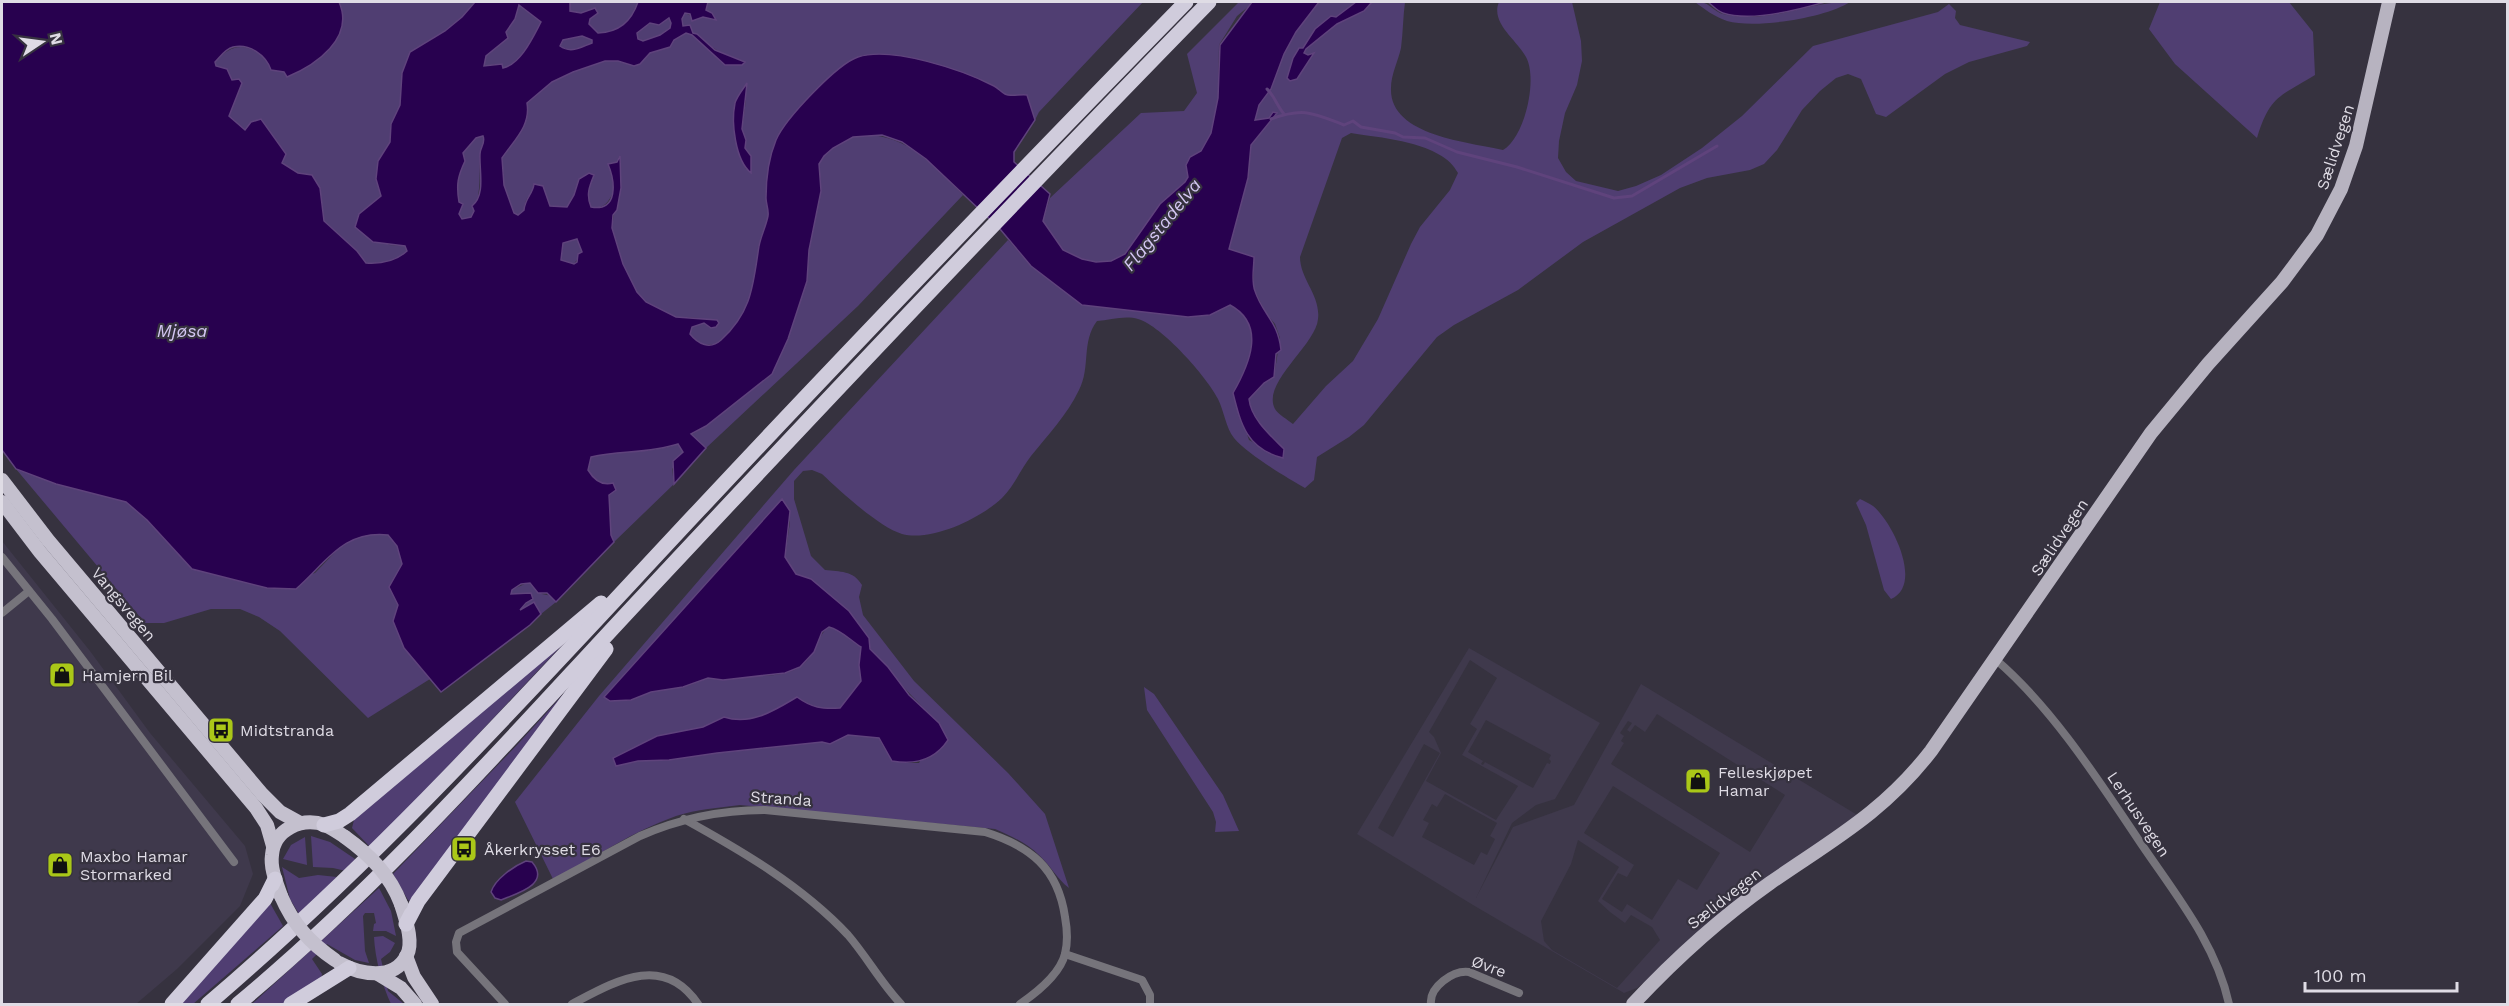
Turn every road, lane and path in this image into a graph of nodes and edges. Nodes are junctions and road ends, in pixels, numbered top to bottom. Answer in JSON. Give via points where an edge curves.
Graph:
{"nodes":[{"id":1,"x":1186,"y":2,"type":"edge"},
{"id":2,"x":1209,"y":2,"type":"edge"},
{"id":3,"x":2389,"y":2,"type":"edge"},
{"id":4,"x":2,"y":480,"type":"edge"},
{"id":5,"x":2,"y":502,"type":"edge"},
{"id":6,"x":2,"y":557,"type":"edge"},
{"id":7,"x":629,"y":585,"type":"junction"},
{"id":8,"x":29,"y":591,"type":"junction"},
{"id":9,"x":642,"y":597,"type":"junction"},
{"id":10,"x":2,"y":613,"type":"edge"},
{"id":11,"x":1995,"y":659,"type":"junction"},
{"id":12,"x":684,"y":819,"type":"junction"},
{"id":13,"x":300,"y":823,"type":"junction"},
{"id":14,"x":324,"y":825,"type":"junction"},
{"id":15,"x":273,"y":846,"type":"junction"},
{"id":16,"x":234,"y":862,"type":"dead end"},
{"id":17,"x":275,"y":879,"type":"junction"},
{"id":18,"x":406,"y":924,"type":"junction"},
{"id":19,"x":1065,"y":954,"type":"junction"},
{"id":20,"x":406,"y":956,"type":"junction"},
{"id":21,"x":349,"y":968,"type":"junction"},
{"id":22,"x":378,"y":974,"type":"junction"},
{"id":23,"x":1519,"y":993,"type":"dead end"},
{"id":24,"x":172,"y":1005,"type":"edge"},
{"id":25,"x":208,"y":1005,"type":"edge"},
{"id":26,"x":238,"y":1005,"type":"edge"},
{"id":27,"x":291,"y":1005,"type":"edge"},
{"id":28,"x":415,"y":1005,"type":"edge"},
{"id":29,"x":432,"y":1005,"type":"edge"},
{"id":30,"x":506,"y":1005,"type":"edge"},
{"id":31,"x":572,"y":1005,"type":"edge"},
{"id":32,"x":698,"y":1005,"type":"edge"},
{"id":33,"x":901,"y":1005,"type":"edge"},
{"id":34,"x":1020,"y":1005,"type":"edge"},
{"id":35,"x":1150,"y":1005,"type":"edge"},
{"id":36,"x":1431,"y":1005,"type":"edge"},
{"id":37,"x":1633,"y":1005,"type":"edge"},
{"id":38,"x":2229,"y":1005,"type":"edge"}],
"edges":[{"from":1,"to":7,"type":"highway"},
{"from":2,"to":9,"type":"highway"},
{"from":3,"to":11,"type":"main road","name":"Sælidvegen","via":[[2356,146],[2341,189],[2317,235],[2282,282],[2151,433]]},
{"from":4,"to":13,"type":"highway","name":"Vangsvegen","via":[[262,795],[280,812]]},
{"from":5,"to":15,"type":"highway","name":"Vangsvegen","via":[[256,808],[267,825]]},
{"from":6,"to":8,"type":"street"},
{"from":7,"to":14,"type":"highway","via":[[582,619],[350,814]]},
{"from":7,"to":25,"type":"highway","via":[[379,848]]},
{"from":8,"to":10,"type":"street"},
{"from":8,"to":16,"type":"street"},
{"from":9,"to":18,"type":"highway","via":[[418,901]]},
{"from":9,"to":26,"type":"highway","via":[[400,855]]},
{"from":11,"to":37,"type":"main road","name":"Sælidvegen","via":[[1902,786],[1870,815],[1721,919],[1664,970]]},
{"from":11,"to":38,"type":"street","name":"Lerhusvegen","via":[[2033,695],[2127,821],[2205,940],[2222,977]]},
{"from":12,"to":19,"type":"street","name":"Stranda","via":[[733,810],[765,810],[1003,837],[1029,851],[1050,875],[1064,909]]},
{"from":12,"to":30,"type":"street","name":"Stranda","via":[[640,836],[470,926],[457,938],[457,952]]},
{"from":12,"to":33,"type":"street","via":[[750,856],[812,902],[846,933]]},
{"from":13,"to":14,"type":"highway"},
{"from":13,"to":15,"type":"highway","via":[[286,830]]},
{"from":14,"to":18,"type":"highway","bridge":true,"via":[[377,864],[392,884]]},
{"from":15,"to":17,"type":"highway"},
{"from":17,"to":21,"type":"highway","bridge":true,"via":[[300,930],[317,947]]},
{"from":17,"to":24,"type":"highway","via":[[265,899]]},
{"from":18,"to":20,"type":"highway"},
{"from":19,"to":34,"type":"street","via":[[1045,983]]},
{"from":19,"to":35,"type":"street","via":[[1142,980],[1150,995]]},
{"from":20,"to":22,"type":"highway","via":[[396,967]]},
{"from":20,"to":29,"type":"highway"},
{"from":21,"to":22,"type":"highway"},
{"from":21,"to":27,"type":"highway"},
{"from":22,"to":28,"type":"highway","via":[[401,988]]},
{"from":23,"to":36,"type":"street","name":"Øvre","via":[[1461,971],[1436,990],[1430,998]]},
{"from":31,"to":32,"type":"street","via":[[616,981],[644,975],[681,986]]}]}
